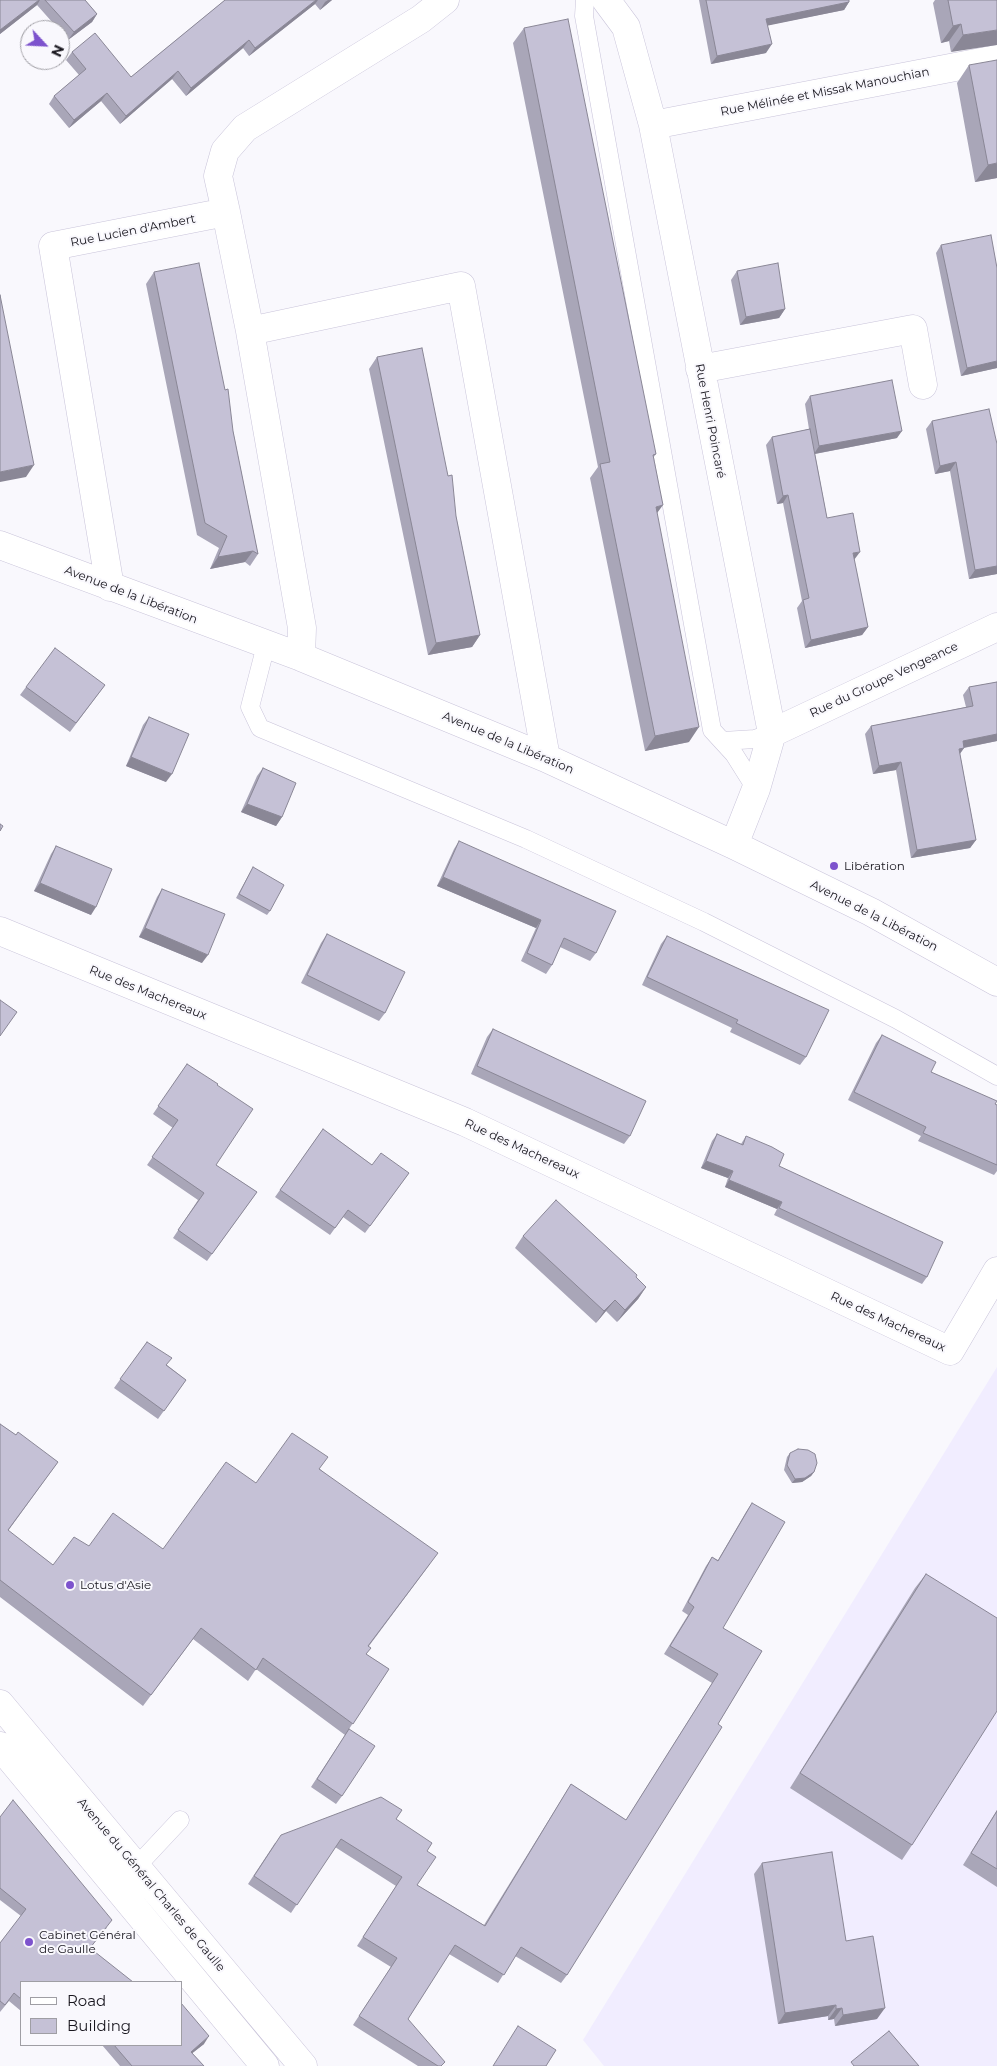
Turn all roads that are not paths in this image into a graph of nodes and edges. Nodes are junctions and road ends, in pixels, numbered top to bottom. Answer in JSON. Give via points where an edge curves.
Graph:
{"nodes":[{"id":1,"x":445,"y":0,"type":"edge"},
{"id":2,"x":585,"y":0,"type":"edge"},
{"id":3,"x":606,"y":0,"type":"edge"},
{"id":4,"x":997,"y":59,"type":"edge"},
{"id":5,"x":652,"y":125,"type":"junction"},
{"id":6,"x":226,"y":212,"type":"junction"},
{"id":7,"x":250,"y":331,"type":"junction"},
{"id":8,"x":700,"y":368,"type":"junction"},
{"id":9,"x":923,"y":385,"type":"dead end"},
{"id":10,"x":0,"y":545,"type":"edge"},
{"id":11,"x":110,"y":587,"type":"junction"},
{"id":12,"x":997,"y":627,"type":"edge"},
{"id":13,"x":266,"y":645,"type":"junction"},
{"id":14,"x":301,"y":657,"type":"junction"},
{"id":15,"x":772,"y":733,"type":"junction"},
{"id":16,"x":723,"y":741,"type":"junction"},
{"id":17,"x":546,"y":758,"type":"junction"},
{"id":18,"x":756,"y":790,"type":"junction"},
{"id":19,"x":734,"y":845,"type":"junction"},
{"id":20,"x":0,"y":931,"type":"edge"},
{"id":21,"x":997,"y":982,"type":"edge"},
{"id":22,"x":997,"y":1076,"type":"edge"},
{"id":23,"x":997,"y":1271,"type":"edge"},
{"id":24,"x":0,"y":1704,"type":"edge"},
{"id":25,"x":0,"y":1746,"type":"edge"},
{"id":26,"x":180,"y":1820,"type":"dead end"},
{"id":27,"x":136,"y":1867,"type":"junction"},
{"id":28,"x":265,"y":2066,"type":"edge"},
{"id":29,"x":303,"y":2066,"type":"edge"}],
"edges":[{"from":1,"to":6,"type":"street","via":[[420,19],[245,128],[225,151],[218,176]]},
{"from":2,"to":16,"type":"lane","via":[[584,16],[712,730]]},
{"from":3,"to":5,"type":"street","name":"Rue Henri Poincaré","via":[[626,27],[634,48]]},
{"from":4,"to":5,"type":"street","name":"Rue Mélinée et Missak Manouchian"},
{"from":5,"to":8,"type":"street","name":"Rue Henri Poincaré"},
{"from":6,"to":7,"type":"street"},
{"from":6,"to":11,"type":"street","name":"Rue Lucien d'Ambert","via":[[53,246]]},
{"from":7,"to":14,"type":"street","via":[[302,628]]},
{"from":7,"to":17,"type":"street","via":[[461,286]]},
{"from":8,"to":9,"type":"street","via":[[913,329]]},
{"from":8,"to":15,"type":"street","name":"Rue Henri Poincaré"},
{"from":10,"to":11,"type":"street","name":"Avenue de la Libération"},
{"from":11,"to":13,"type":"street","name":"Avenue de la Libération"},
{"from":12,"to":15,"type":"street","name":"Rue du Groupe Vengeance"},
{"from":13,"to":14,"type":"street","name":"Avenue de la Libération"},
{"from":13,"to":22,"type":"lane","via":[[250,707],[260,728],[526,839],[695,918],[896,1019]]},
{"from":14,"to":17,"type":"street","name":"Avenue de la Libération"},
{"from":15,"to":16,"type":"lane","via":[[754,739]]},
{"from":15,"to":18,"type":"street","name":"Rue Henri Poincaré"},
{"from":16,"to":18,"type":"lane"},
{"from":17,"to":19,"type":"street","name":"Avenue de la Libération"},
{"from":18,"to":19,"type":"street","name":"Rue Henri Poincaré"},
{"from":19,"to":21,"type":"street","name":"Avenue de la Libération","via":[[906,930]]},
{"from":20,"to":23,"type":"street","name":"Rue des Machereaux","via":[[466,1122],[950,1351]]},
{"from":24,"to":27,"type":"street","name":"Avenue du Général Charles de Gaulle"},
{"from":25,"to":28,"type":"street"},
{"from":26,"to":27,"type":"lane"},
{"from":27,"to":29,"type":"street","name":"Avenue du Général Charles de Gaulle"}]}
